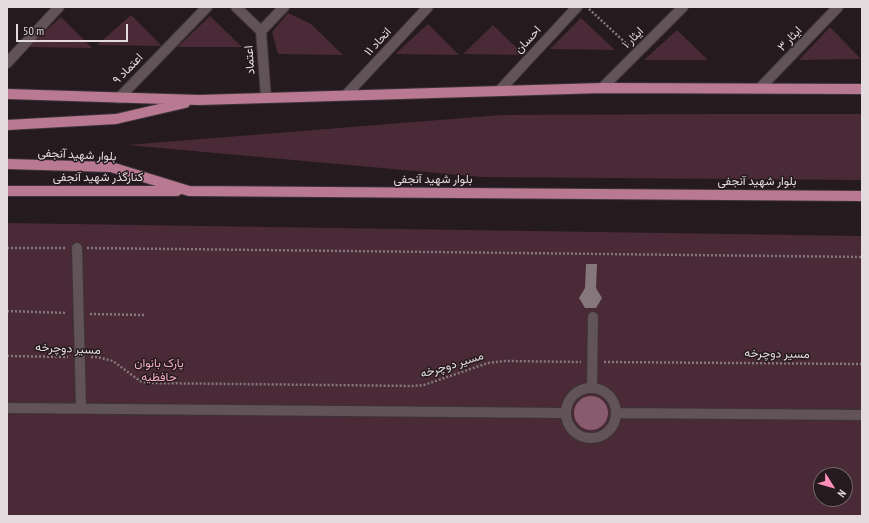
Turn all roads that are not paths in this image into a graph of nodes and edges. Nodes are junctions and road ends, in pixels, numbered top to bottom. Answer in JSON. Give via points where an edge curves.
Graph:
{"nodes":[{"id":1,"x":59,"y":7,"type":"edge"},
{"id":2,"x":207,"y":7,"type":"edge"},
{"id":3,"x":236,"y":7,"type":"edge"},
{"id":4,"x":284,"y":7,"type":"edge"},
{"id":5,"x":428,"y":7,"type":"edge"},
{"id":6,"x":577,"y":7,"type":"edge"},
{"id":7,"x":683,"y":7,"type":"edge"},
{"id":8,"x":838,"y":7,"type":"edge"},
{"id":9,"x":261,"y":31,"type":"junction"},
{"id":10,"x":7,"y":63,"type":"edge"},
{"id":11,"x":602,"y":88,"type":"junction"},
{"id":12,"x":760,"y":88,"type":"junction"},
{"id":13,"x":862,"y":89,"type":"edge"},
{"id":14,"x":499,"y":91,"type":"junction"},
{"id":15,"x":7,"y":94,"type":"edge"},
{"id":16,"x":346,"y":95,"type":"junction"},
{"id":17,"x":119,"y":98,"type":"junction"},
{"id":18,"x":266,"y":98,"type":"junction"},
{"id":19,"x":199,"y":100,"type":"junction"},
{"id":20,"x":7,"y":125,"type":"edge"},
{"id":21,"x":7,"y":164,"type":"edge"},
{"id":22,"x":7,"y":191,"type":"edge"},
{"id":23,"x":189,"y":191,"type":"junction"},
{"id":24,"x":862,"y":196,"type":"edge"},
{"id":25,"x":77,"y":248,"type":"road end"},
{"id":26,"x":593,"y":317,"type":"dead end"},
{"id":27,"x":592,"y":388,"type":"junction"},
{"id":28,"x":7,"y":408,"type":"edge"},
{"id":29,"x":81,"y":408,"type":"junction"},
{"id":30,"x":565,"y":413,"type":"junction"},
{"id":31,"x":616,"y":413,"type":"junction"},
{"id":32,"x":862,"y":416,"type":"edge"}],
"edges":[{"from":1,"to":10,"type":"street"},
{"from":2,"to":17,"type":"street","name":"اعتماد ۹"},
{"from":3,"to":9,"type":"street","name":"اعتماد"},
{"from":4,"to":9,"type":"street"},
{"from":5,"to":16,"type":"street","name":"اتحاد ۱۱"},
{"from":6,"to":14,"type":"street","name":"احسان"},
{"from":7,"to":11,"type":"street","name":"ایثار ۱"},
{"from":8,"to":12,"type":"street","name":"ایثار ۳"},
{"from":9,"to":18,"type":"street","name":"اعتماد"},
{"from":11,"to":12,"type":"main road"},
{"from":11,"to":14,"type":"main road"},
{"from":12,"to":13,"type":"main road"},
{"from":14,"to":16,"type":"main road"},
{"from":15,"to":17,"type":"main road"},
{"from":16,"to":18,"type":"main road"},
{"from":17,"to":19,"type":"main road"},
{"from":18,"to":19,"type":"main road"},
{"from":19,"to":20,"type":"main road","via":[[116,119]]},
{"from":21,"to":23,"type":"main road","name":"بلوار شهید آنجفی","via":[[111,167]]},
{"from":22,"to":23,"type":"main road","name":"کنارگذر شهید آنجفی"},
{"from":23,"to":24,"type":"main road","name":"بلوار شهید آنجفی"},
{"from":25,"to":29,"type":"street"},
{"from":26,"to":27,"type":"street"},
{"from":27,"to":30,"type":"street","via":[[578,391],[571,397]]},
{"from":27,"to":31,"type":"street","via":[[604,391],[610,397]]},
{"from":28,"to":29,"type":"street"},
{"from":29,"to":30,"type":"street"},
{"from":30,"to":31,"type":"street","via":[[571,429],[586,438],[595,438],[610,430]]},
{"from":31,"to":32,"type":"street"}]}
